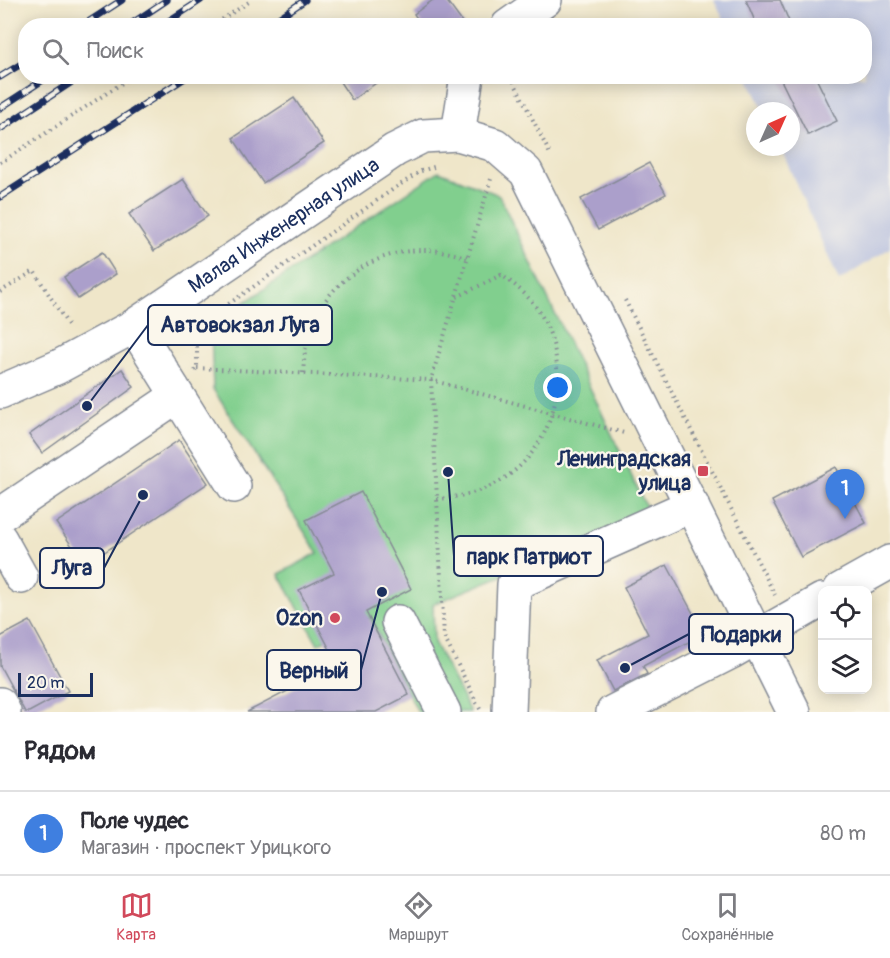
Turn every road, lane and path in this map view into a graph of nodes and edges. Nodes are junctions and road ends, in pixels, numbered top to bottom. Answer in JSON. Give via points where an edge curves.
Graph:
{"nodes":[{"id":1,"x":252,"y":0,"type":"edge"},
{"id":2,"x":545,"y":0,"type":"edge"},
{"id":3,"x":224,"y":18,"type":"edge"},
{"id":4,"x":519,"y":18,"type":"edge"},
{"id":5,"x":121,"y":84,"type":"edge"},
{"id":6,"x":466,"y":84,"type":"edge"},
{"id":7,"x":515,"y":84,"type":"edge"},
{"id":8,"x":458,"y":134,"type":"junction"},
{"id":9,"x":0,"y":162,"type":"edge"},
{"id":10,"x":554,"y":162,"type":"dead end"},
{"id":11,"x":438,"y":166,"type":"dead end"},
{"id":12,"x":498,"y":182,"type":"dead end"},
{"id":13,"x":467,"y":257,"type":"junction"},
{"id":14,"x":0,"y":292,"type":"edge"},
{"id":15,"x":456,"y":297,"type":"junction"},
{"id":16,"x":625,"y":300,"type":"dead end"},
{"id":17,"x":134,"y":326,"type":"junction"},
{"id":18,"x":86,"y":352,"type":"junction"},
{"id":19,"x":197,"y":368,"type":"junction"},
{"id":20,"x":303,"y":373,"type":"junction"},
{"id":21,"x":431,"y":380,"type":"junction"},
{"id":22,"x":0,"y":392,"type":"edge"},
{"id":23,"x":177,"y":396,"type":"junction"},
{"id":24,"x":553,"y":414,"type":"junction"},
{"id":25,"x":620,"y":423,"type":"dead end"},
{"id":26,"x":234,"y":486,"type":"dead end"},
{"id":27,"x":437,"y":499,"type":"junction"},
{"id":28,"x":692,"y":505,"type":"junction"},
{"id":29,"x":0,"y":515,"type":"edge"},
{"id":30,"x":0,"y":539,"type":"edge"},
{"id":31,"x":890,"y":562,"type":"edge"},
{"id":32,"x":21,"y":577,"type":"dead end"},
{"id":33,"x":849,"y":586,"type":"edge"},
{"id":34,"x":818,"y":602,"type":"edge"},
{"id":35,"x":788,"y":620,"type":"junction"},
{"id":36,"x":398,"y":622,"type":"dead end"},
{"id":37,"x":757,"y":636,"type":"junction"},
{"id":38,"x":0,"y":704,"type":"edge"},
{"id":39,"x":4,"y":712,"type":"edge"},
{"id":40,"x":444,"y":712,"type":"edge"},
{"id":41,"x":481,"y":712,"type":"edge"},
{"id":42,"x":509,"y":712,"type":"edge"},
{"id":43,"x":613,"y":712,"type":"edge"},
{"id":44,"x":794,"y":712,"type":"edge"}],
"edges":[{"from":1,"to":3,"type":"path"},
{"from":2,"to":4,"type":"street"},
{"from":5,"to":9,"type":"path"},
{"from":6,"to":8,"type":"street"},
{"from":7,"to":10,"type":"path"},
{"from":8,"to":17,"type":"street","name":"Малая Инженерная улица","via":[[423,136],[395,150]]},
{"from":8,"to":28,"type":"street","via":[[495,145],[526,172]]},
{"from":11,"to":19,"type":"path","via":[[421,171],[392,190],[197,326]]},
{"from":12,"to":13,"type":"path","via":[[492,176]]},
{"from":13,"to":15,"type":"path"},
{"from":13,"to":20,"type":"path","via":[[409,250],[355,272],[339,284],[316,316],[304,353]]},
{"from":14,"to":18,"type":"path","via":[[34,271]]},
{"from":15,"to":21,"type":"path"},
{"from":15,"to":24,"type":"path","via":[[501,275],[528,298],[547,327],[555,353],[558,379]]},
{"from":16,"to":35,"type":"path"},
{"from":17,"to":18,"type":"street","name":"Малая Инженерная улица"},
{"from":17,"to":23,"type":"street"},
{"from":18,"to":22,"type":"street","name":"Малая Инженерная улица"},
{"from":19,"to":20,"type":"path"},
{"from":19,"to":23,"type":"path"},
{"from":20,"to":21,"type":"path"},
{"from":21,"to":24,"type":"path"},
{"from":21,"to":27,"type":"path"},
{"from":23,"to":26,"type":"street"},
{"from":23,"to":29,"type":"street"},
{"from":24,"to":25,"type":"path","via":[[625,434]]},
{"from":24,"to":27,"type":"path","via":[[532,453],[500,482],[459,497]]},
{"from":27,"to":41,"type":"path","via":[[444,637]]},
{"from":28,"to":37,"type":"street"},
{"from":28,"to":42,"type":"street","via":[[514,584]]},
{"from":30,"to":32,"type":"street"},
{"from":31,"to":33,"type":"street"},
{"from":34,"to":35,"type":"street"},
{"from":35,"to":37,"type":"street"},
{"from":36,"to":40,"type":"street"},
{"from":37,"to":43,"type":"street"},
{"from":37,"to":44,"type":"street"},
{"from":38,"to":39,"type":"street"}]}
